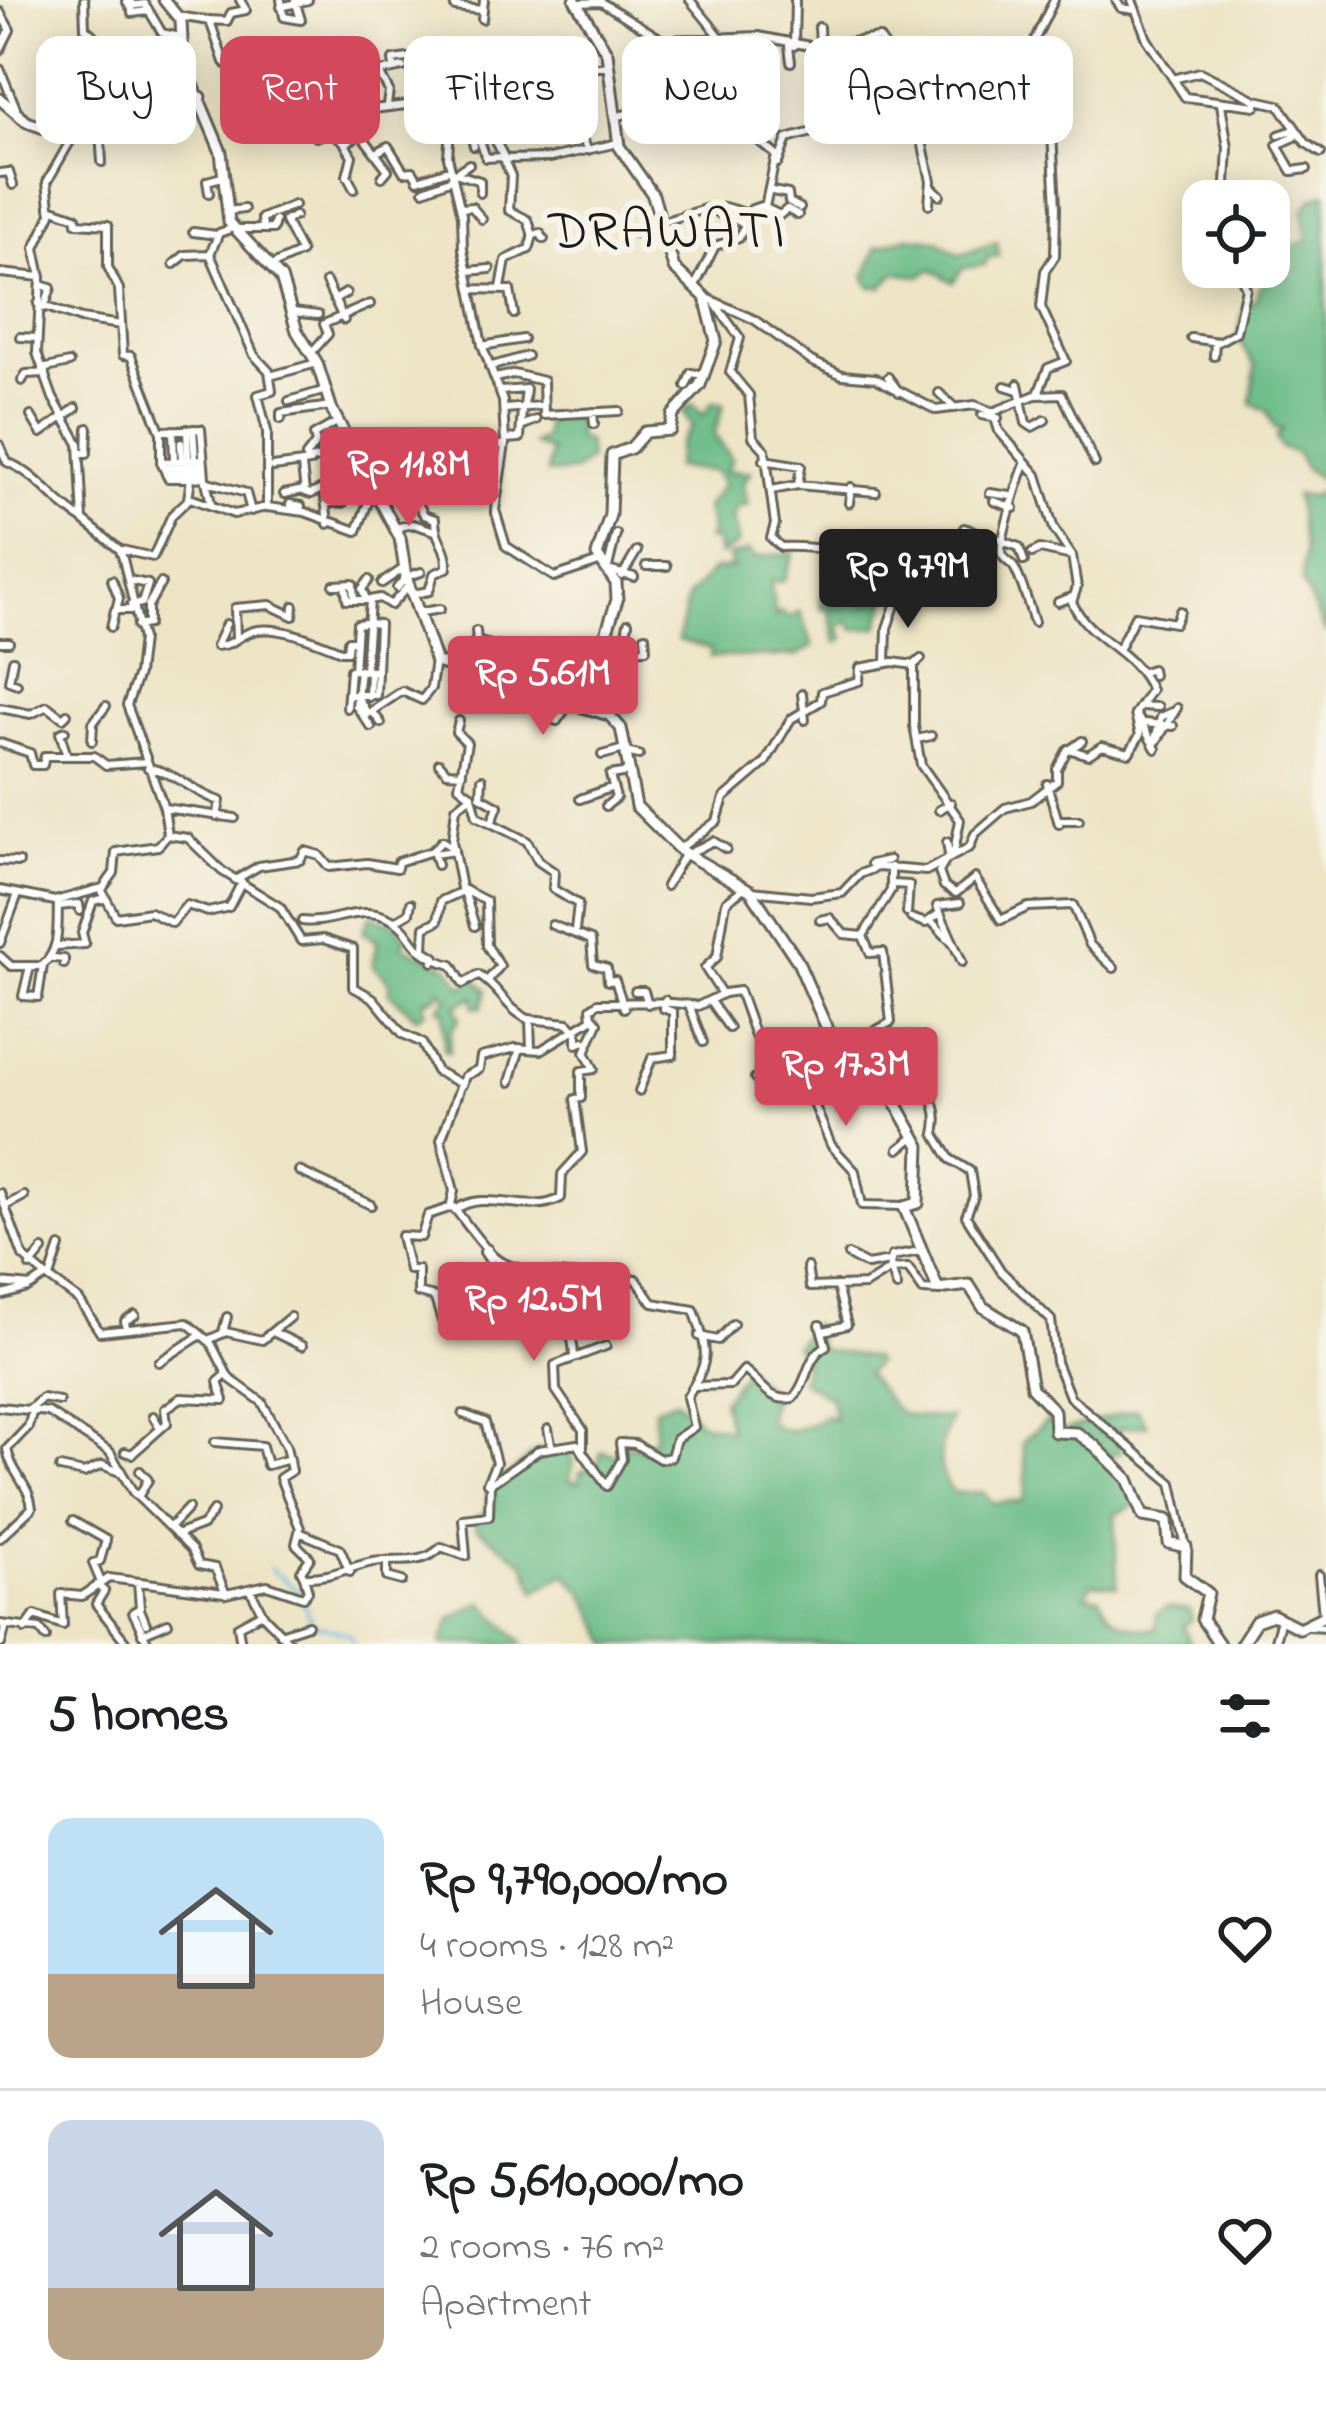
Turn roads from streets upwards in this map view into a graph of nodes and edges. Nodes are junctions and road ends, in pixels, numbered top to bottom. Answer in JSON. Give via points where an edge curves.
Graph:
{"nodes":[{"id":1,"x":84,"y":0,"type":"edge"},
{"id":2,"x":164,"y":0,"type":"edge"},
{"id":3,"x":240,"y":0,"type":"edge"},
{"id":4,"x":308,"y":0,"type":"edge"},
{"id":5,"x":454,"y":0,"type":"edge"},
{"id":6,"x":484,"y":0,"type":"edge"},
{"id":7,"x":690,"y":0,"type":"edge"},
{"id":8,"x":794,"y":0,"type":"edge"},
{"id":9,"x":1054,"y":0,"type":"edge"},
{"id":10,"x":1116,"y":0,"type":"edge"},
{"id":11,"x":1132,"y":0,"type":"edge"},
{"id":12,"x":288,"y":3,"type":"edge"},
{"id":13,"x":577,"y":4,"type":"edge"},
{"id":14,"x":131,"y":7,"type":"edge"},
{"id":15,"x":1135,"y":10,"type":"junction"},
{"id":16,"x":0,"y":12,"type":"edge"},
{"id":17,"x":568,"y":13,"type":"dead end"},
{"id":18,"x":178,"y":16,"type":"junction"},
{"id":19,"x":292,"y":19,"type":"dead end"},
{"id":20,"x":209,"y":20,"type":"junction"},
{"id":21,"x":819,"y":27,"type":"dead end"},
{"id":22,"x":93,"y":36,"type":"edge"},
{"id":23,"x":178,"y":36,"type":"edge"},
{"id":24,"x":183,"y":36,"type":"edge"},
{"id":25,"x":656,"y":36,"type":"edge"},
{"id":26,"x":720,"y":36,"type":"edge"},
{"id":27,"x":820,"y":36,"type":"edge"},
{"id":28,"x":1034,"y":36,"type":"edge"},
{"id":29,"x":780,"y":42,"type":"edge"},
{"id":30,"x":792,"y":46,"type":"junction"},
{"id":31,"x":804,"y":46,"type":"edge"},
{"id":32,"x":0,"y":50,"type":"edge"},
{"id":33,"x":220,"y":50,"type":"edge"},
{"id":34,"x":404,"y":59,"type":"edge"},
{"id":35,"x":791,"y":62,"type":"dead end"},
{"id":36,"x":609,"y":66,"type":"junction"},
{"id":37,"x":598,"y":67,"type":"edge"},
{"id":38,"x":0,"y":69,"type":"edge"},
{"id":39,"x":1173,"y":79,"type":"junction"},
{"id":40,"x":196,"y":89,"type":"edge"},
{"id":41,"x":201,"y":97,"type":"junction"},
{"id":42,"x":0,"y":99,"type":"edge"},
{"id":43,"x":196,"y":100,"type":"edge"},
{"id":44,"x":1256,"y":100,"type":"junction"},
{"id":45,"x":1221,"y":104,"type":"junction"},
{"id":46,"x":387,"y":105,"type":"junction"},
{"id":47,"x":380,"y":106,"type":"edge"},
{"id":48,"x":16,"y":108,"type":"junction"},
{"id":49,"x":404,"y":108,"type":"edge"},
{"id":50,"x":622,"y":115,"type":"edge"},
{"id":51,"x":615,"y":117,"type":"junction"},
{"id":52,"x":36,"y":125,"type":"edge"},
{"id":53,"x":1296,"y":127,"type":"junction"},
{"id":54,"x":804,"y":135,"type":"edge"},
{"id":55,"x":1279,"y":136,"type":"dead end"},
{"id":56,"x":618,"y":143,"type":"junction"},
{"id":57,"x":65,"y":144,"type":"edge"},
{"id":58,"x":98,"y":144,"type":"edge"},
{"id":59,"x":346,"y":144,"type":"edge"},
{"id":60,"x":368,"y":144,"type":"edge"},
{"id":61,"x":450,"y":144,"type":"edge"},
{"id":62,"x":479,"y":144,"type":"edge"},
{"id":63,"x":496,"y":144,"type":"edge"},
{"id":64,"x":585,"y":144,"type":"edge"},
{"id":65,"x":765,"y":144,"type":"edge"},
{"id":66,"x":921,"y":144,"type":"edge"},
{"id":67,"x":1053,"y":144,"type":"edge"},
{"id":68,"x":588,"y":150,"type":"junction"},
{"id":69,"x":376,"y":153,"type":"junction"},
{"id":70,"x":1321,"y":153,"type":"dead end"},
{"id":71,"x":502,"y":158,"type":"junction"},
{"id":72,"x":103,"y":162,"type":"dead end"},
{"id":73,"x":778,"y":163,"type":"junction"},
{"id":74,"x":469,"y":164,"type":"dead end"},
{"id":75,"x":1307,"y":169,"type":"dead end"},
{"id":76,"x":1293,"y":171,"type":"junction"},
{"id":77,"x":0,"y":173,"type":"edge"},
{"id":78,"x":453,"y":174,"type":"junction"},
{"id":79,"x":382,"y":176,"type":"dead end"},
{"id":80,"x":222,"y":177,"type":"junction"},
{"id":81,"x":1287,"y":179,"type":"dead end"},
{"id":82,"x":1226,"y":180,"type":"edge"},
{"id":83,"x":13,"y":185,"type":"dead end"},
{"id":84,"x":932,"y":187,"type":"junction"},
{"id":85,"x":354,"y":189,"type":"dead end"},
{"id":86,"x":424,"y":190,"type":"dead end"},
{"id":87,"x":772,"y":191,"type":"junction"},
{"id":88,"x":209,"y":193,"type":"dead end"},
{"id":89,"x":480,"y":193,"type":"dead end"},
{"id":90,"x":940,"y":195,"type":"dead end"},
{"id":91,"x":929,"y":204,"type":"dead end"},
{"id":92,"x":294,"y":205,"type":"dead end"},
{"id":93,"x":765,"y":207,"type":"junction"},
{"id":94,"x":50,"y":208,"type":"junction"},
{"id":95,"x":461,"y":208,"type":"junction"},
{"id":96,"x":244,"y":209,"type":"dead end"},
{"id":97,"x":228,"y":211,"type":"junction"},
{"id":98,"x":482,"y":219,"type":"dead end"},
{"id":99,"x":747,"y":219,"type":"junction"},
{"id":100,"x":275,"y":221,"type":"dead end"},
{"id":101,"x":294,"y":223,"type":"dead end"},
{"id":102,"x":663,"y":227,"type":"junction"},
{"id":103,"x":263,"y":228,"type":"junction"},
{"id":104,"x":233,"y":229,"type":"junction"},
{"id":105,"x":193,"y":232,"type":"dead end"},
{"id":106,"x":635,"y":233,"type":"dead end"},
{"id":107,"x":217,"y":235,"type":"junction"},
{"id":108,"x":532,"y":236,"type":"junction"},
{"id":109,"x":544,"y":239,"type":"dead end"},
{"id":110,"x":210,"y":254,"type":"junction"},
{"id":111,"x":174,"y":264,"type":"dead end"},
{"id":112,"x":273,"y":265,"type":"junction"},
{"id":113,"x":490,"y":269,"type":"dead end"},
{"id":114,"x":468,"y":271,"type":"junction"},
{"id":115,"x":0,"y":273,"type":"edge"},
{"id":116,"x":41,"y":281,"type":"junction"},
{"id":117,"x":326,"y":282,"type":"dead end"},
{"id":118,"x":458,"y":286,"type":"dead end"},
{"id":119,"x":694,"y":287,"type":"junction"},
{"id":120,"x":472,"y":288,"type":"junction"},
{"id":121,"x":501,"y":288,"type":"junction"},
{"id":122,"x":1246,"y":288,"type":"edge"},
{"id":123,"x":346,"y":293,"type":"dead end"},
{"id":124,"x":334,"y":300,"type":"junction"},
{"id":125,"x":711,"y":300,"type":"junction"},
{"id":126,"x":370,"y":304,"type":"dead end"},
{"id":127,"x":41,"y":306,"type":"junction"},
{"id":128,"x":293,"y":313,"type":"junction"},
{"id":129,"x":514,"y":314,"type":"dead end"},
{"id":130,"x":318,"y":315,"type":"dead end"},
{"id":131,"x":345,"y":322,"type":"junction"},
{"id":132,"x":121,"y":325,"type":"junction"},
{"id":133,"x":20,"y":337,"type":"dead end"},
{"id":134,"x":37,"y":338,"type":"junction"},
{"id":135,"x":1191,"y":338,"type":"dead end"},
{"id":136,"x":523,"y":339,"type":"dead end"},
{"id":137,"x":1215,"y":342,"type":"junction"},
{"id":138,"x":482,"y":346,"type":"junction"},
{"id":139,"x":37,"y":353,"type":"junction"},
{"id":140,"x":22,"y":355,"type":"dead end"},
{"id":141,"x":527,"y":356,"type":"dead end"},
{"id":142,"x":1214,"y":356,"type":"dead end"},
{"id":143,"x":314,"y":358,"type":"junction"},
{"id":144,"x":69,"y":363,"type":"dead end"},
{"id":145,"x":490,"y":367,"type":"junction"},
{"id":146,"x":44,"y":371,"type":"junction"},
{"id":147,"x":704,"y":375,"type":"junction"},
{"id":148,"x":270,"y":376,"type":"junction"},
{"id":149,"x":888,"y":377,"type":"dead end"},
{"id":150,"x":495,"y":378,"type":"junction"},
{"id":151,"x":22,"y":381,"type":"dead end"},
{"id":152,"x":686,"y":386,"type":"dead end"},
{"id":153,"x":1005,"y":386,"type":"dead end"},
{"id":154,"x":326,"y":389,"type":"junction"},
{"id":155,"x":500,"y":391,"type":"junction"},
{"id":156,"x":899,"y":392,"type":"junction"},
{"id":157,"x":939,"y":393,"type":"dead end"},
{"id":158,"x":1037,"y":395,"type":"junction"},
{"id":159,"x":289,"y":401,"type":"dead end"},
{"id":160,"x":1018,"y":401,"type":"junction"},
{"id":161,"x":331,"y":406,"type":"junction"},
{"id":162,"x":540,"y":406,"type":"junction"},
{"id":163,"x":523,"y":407,"type":"junction"},
{"id":164,"x":76,"y":408,"type":"dead end"},
{"id":165,"x":955,"y":408,"type":"junction"},
{"id":166,"x":504,"y":409,"type":"junction"},
{"id":167,"x":619,"y":411,"type":"dead end"},
{"id":168,"x":593,"y":412,"type":"junction"},
{"id":169,"x":982,"y":415,"type":"dead end"},
{"id":170,"x":995,"y":415,"type":"junction"},
{"id":171,"x":32,"y":416,"type":"dead end"},
{"id":172,"x":281,"y":419,"type":"dead end"},
{"id":173,"x":65,"y":420,"type":"junction"},
{"id":174,"x":536,"y":420,"type":"dead end"},
{"id":175,"x":1045,"y":420,"type":"dead end"},
{"id":176,"x":339,"y":421,"type":"junction"},
{"id":177,"x":594,"y":424,"type":"dead end"},
{"id":178,"x":521,"y":426,"type":"junction"},
{"id":179,"x":88,"y":428,"type":"dead end"},
{"id":180,"x":190,"y":429,"type":"junction"},
{"id":181,"x":172,"y":430,"type":"junction"},
{"id":182,"x":160,"y":433,"type":"junction"},
{"id":183,"x":505,"y":442,"type":"junction"},
{"id":184,"x":0,"y":445,"type":"edge"},
{"id":185,"x":345,"y":451,"type":"dead end"},
{"id":186,"x":80,"y":453,"type":"junction"},
{"id":187,"x":453,"y":454,"type":"junction"},
{"id":188,"x":427,"y":459,"type":"junction"},
{"id":189,"x":310,"y":460,"type":"junction"},
{"id":190,"x":764,"y":460,"type":"junction"},
{"id":191,"x":1095,"y":463,"type":"dead end"},
{"id":192,"x":1024,"y":464,"type":"junction"},
{"id":193,"x":302,"y":466,"type":"junction"},
{"id":194,"x":191,"y":467,"type":"junction"},
{"id":195,"x":164,"y":468,"type":"junction"},
{"id":196,"x":273,"y":468,"type":"junction"},
{"id":197,"x":367,"y":468,"type":"junction"},
{"id":198,"x":355,"y":475,"type":"junction"},
{"id":199,"x":191,"y":478,"type":"junction"},
{"id":200,"x":436,"y":481,"type":"dead end"},
{"id":201,"x":798,"y":485,"type":"junction"},
{"id":202,"x":376,"y":486,"type":"junction"},
{"id":203,"x":409,"y":486,"type":"junction"},
{"id":204,"x":324,"y":488,"type":"junction"},
{"id":205,"x":304,"y":490,"type":"junction"},
{"id":206,"x":772,"y":490,"type":"junction"},
{"id":207,"x":875,"y":492,"type":"dead end"},
{"id":208,"x":284,"y":494,"type":"dead end"},
{"id":209,"x":838,"y":495,"type":"dead end"},
{"id":210,"x":850,"y":495,"type":"junction"},
{"id":211,"x":1011,"y":496,"type":"junction"},
{"id":212,"x":188,"y":499,"type":"junction"},
{"id":213,"x":343,"y":502,"type":"dead end"},
{"id":214,"x":326,"y":503,"type":"junction"},
{"id":215,"x":290,"y":504,"type":"dead end"},
{"id":216,"x":214,"y":507,"type":"junction"},
{"id":217,"x":267,"y":507,"type":"junction"},
{"id":218,"x":1014,"y":509,"type":"junction"},
{"id":219,"x":1001,"y":510,"type":"dead end"},
{"id":220,"x":251,"y":511,"type":"junction"},
{"id":221,"x":300,"y":511,"type":"junction"},
{"id":222,"x":83,"y":520,"type":"junction"},
{"id":223,"x":328,"y":524,"type":"junction"},
{"id":224,"x":394,"y":528,"type":"junction"},
{"id":225,"x":964,"y":528,"type":"dead end"},
{"id":226,"x":434,"y":531,"type":"junction"},
{"id":227,"x":82,"y":535,"type":"dead end"},
{"id":228,"x":616,"y":535,"type":"dead end"},
{"id":229,"x":1002,"y":536,"type":"junction"},
{"id":230,"x":120,"y":550,"type":"junction"},
{"id":231,"x":1032,"y":554,"type":"dead end"},
{"id":232,"x":1072,"y":556,"type":"junction"},
{"id":233,"x":1024,"y":561,"type":"dead end"},
{"id":234,"x":667,"y":566,"type":"dead end"},
{"id":235,"x":610,"y":569,"type":"junction"},
{"id":236,"x":422,"y":572,"type":"dead end"},
{"id":237,"x":634,"y":577,"type":"dead end"},
{"id":238,"x":112,"y":580,"type":"dead end"},
{"id":239,"x":128,"y":580,"type":"junction"},
{"id":240,"x":369,"y":580,"type":"dead end"},
{"id":241,"x":408,"y":581,"type":"junction"},
{"id":242,"x":886,"y":582,"type":"junction"},
{"id":243,"x":161,"y":583,"type":"dead end"},
{"id":244,"x":382,"y":583,"type":"dead end"},
{"id":245,"x":334,"y":585,"type":"dead end"},
{"id":246,"x":874,"y":586,"type":"dead end"},
{"id":247,"x":397,"y":588,"type":"dead end"},
{"id":248,"x":116,"y":589,"type":"junction"},
{"id":249,"x":1072,"y":597,"type":"junction"},
{"id":250,"x":368,"y":599,"type":"junction"},
{"id":251,"x":1058,"y":602,"type":"dead end"},
{"id":252,"x":294,"y":606,"type":"dead end"},
{"id":253,"x":131,"y":608,"type":"junction"},
{"id":254,"x":440,"y":609,"type":"dead end"},
{"id":255,"x":116,"y":610,"type":"junction"},
{"id":256,"x":1180,"y":611,"type":"dead end"},
{"id":257,"x":422,"y":612,"type":"junction"},
{"id":258,"x":252,"y":616,"type":"junction"},
{"id":259,"x":372,"y":621,"type":"junction"},
{"id":260,"x":1034,"y":622,"type":"dead end"},
{"id":261,"x":628,"y":623,"type":"dead end"},
{"id":262,"x":226,"y":624,"type":"dead end"},
{"id":263,"x":136,"y":626,"type":"junction"},
{"id":264,"x":111,"y":627,"type":"dead end"},
{"id":265,"x":253,"y":631,"type":"junction"},
{"id":266,"x":645,"y":636,"type":"dead end"},
{"id":267,"x":237,"y":638,"type":"junction"},
{"id":268,"x":356,"y":641,"type":"junction"},
{"id":269,"x":499,"y":645,"type":"junction"},
{"id":270,"x":622,"y":646,"type":"junction"},
{"id":271,"x":606,"y":648,"type":"junction"},
{"id":272,"x":1119,"y":648,"type":"junction"},
{"id":273,"x":568,"y":652,"type":"dead end"},
{"id":274,"x":515,"y":657,"type":"dead end"},
{"id":275,"x":13,"y":660,"type":"dead end"},
{"id":276,"x":435,"y":660,"type":"junction"},
{"id":277,"x":886,"y":662,"type":"junction"},
{"id":278,"x":0,"y":669,"type":"edge"},
{"id":279,"x":11,"y":671,"type":"junction"},
{"id":280,"x":365,"y":671,"type":"junction"},
{"id":281,"x":1143,"y":672,"type":"junction"},
{"id":282,"x":480,"y":675,"type":"junction"},
{"id":283,"x":1153,"y":675,"type":"dead end"},
{"id":284,"x":496,"y":680,"type":"junction"},
{"id":285,"x":17,"y":684,"type":"dead end"},
{"id":286,"x":802,"y":694,"type":"dead end"},
{"id":287,"x":355,"y":696,"type":"junction"},
{"id":288,"x":368,"y":696,"type":"junction"},
{"id":289,"x":548,"y":698,"type":"junction"},
{"id":290,"x":572,"y":701,"type":"junction"},
{"id":291,"x":106,"y":706,"type":"dead end"},
{"id":292,"x":1141,"y":706,"type":"junction"},
{"id":293,"x":0,"y":707,"type":"edge"},
{"id":294,"x":478,"y":707,"type":"dead end"},
{"id":295,"x":1159,"y":707,"type":"dead end"},
{"id":296,"x":347,"y":708,"type":"dead end"},
{"id":297,"x":805,"y":709,"type":"junction"},
{"id":298,"x":1176,"y":710,"type":"dead end"},
{"id":299,"x":372,"y":711,"type":"junction"},
{"id":300,"x":67,"y":714,"type":"dead end"},
{"id":301,"x":1135,"y":714,"type":"junction"},
{"id":302,"x":609,"y":715,"type":"junction"},
{"id":303,"x":805,"y":720,"type":"dead end"},
{"id":304,"x":459,"y":721,"type":"dead end"},
{"id":305,"x":381,"y":723,"type":"dead end"},
{"id":306,"x":1145,"y":723,"type":"junction"},
{"id":307,"x":1166,"y":724,"type":"junction"},
{"id":308,"x":371,"y":728,"type":"dead end"},
{"id":309,"x":65,"y":730,"type":"dead end"},
{"id":310,"x":931,"y":736,"type":"dead end"},
{"id":311,"x":916,"y":739,"type":"junction"},
{"id":312,"x":1082,"y":741,"type":"dead end"},
{"id":313,"x":0,"y":743,"type":"edge"},
{"id":314,"x":1072,"y":748,"type":"junction"},
{"id":315,"x":625,"y":750,"type":"junction"},
{"id":316,"x":602,"y":755,"type":"dead end"},
{"id":317,"x":639,"y":755,"type":"dead end"},
{"id":318,"x":67,"y":756,"type":"junction"},
{"id":319,"x":84,"y":757,"type":"junction"},
{"id":320,"x":440,"y":763,"type":"dead end"},
{"id":321,"x":147,"y":765,"type":"junction"},
{"id":322,"x":628,"y":772,"type":"junction"},
{"id":323,"x":462,"y":773,"type":"junction"},
{"id":324,"x":482,"y":779,"type":"dead end"},
{"id":325,"x":1048,"y":784,"type":"junction"},
{"id":326,"x":613,"y":788,"type":"junction"},
{"id":327,"x":475,"y":796,"type":"junction"},
{"id":328,"x":580,"y":799,"type":"dead end"},
{"id":329,"x":723,"y":800,"type":"junction"},
{"id":330,"x":711,"y":803,"type":"dead end"},
{"id":331,"x":951,"y":803,"type":"junction"},
{"id":332,"x":606,"y":806,"type":"dead end"},
{"id":333,"x":164,"y":808,"type":"junction"},
{"id":334,"x":939,"y":810,"type":"dead end"},
{"id":335,"x":217,"y":817,"type":"junction"},
{"id":336,"x":235,"y":818,"type":"dead end"},
{"id":337,"x":493,"y":819,"type":"junction"},
{"id":338,"x":1079,"y":820,"type":"dead end"},
{"id":339,"x":168,"y":835,"type":"junction"},
{"id":340,"x":946,"y":842,"type":"dead end"},
{"id":341,"x":725,"y":849,"type":"dead end"},
{"id":342,"x":454,"y":850,"type":"junction"},
{"id":343,"x":684,"y":852,"type":"junction"},
{"id":344,"x":951,"y":854,"type":"junction"},
{"id":345,"x":0,"y":861,"type":"edge"},
{"id":346,"x":19,"y":862,"type":"dead end"},
{"id":347,"x":890,"y":863,"type":"junction"},
{"id":348,"x":437,"y":865,"type":"dead end"},
{"id":349,"x":238,"y":881,"type":"junction"},
{"id":350,"x":892,"y":884,"type":"junction"},
{"id":351,"x":666,"y":886,"type":"dead end"},
{"id":352,"x":100,"y":889,"type":"junction"},
{"id":353,"x":748,"y":889,"type":"junction"},
{"id":354,"x":0,"y":890,"type":"edge"},
{"id":355,"x":463,"y":891,"type":"junction"},
{"id":356,"x":956,"y":893,"type":"junction"},
{"id":357,"x":18,"y":894,"type":"junction"},
{"id":358,"x":104,"y":899,"type":"junction"},
{"id":359,"x":58,"y":903,"type":"junction"},
{"id":360,"x":411,"y":903,"type":"dead end"},
{"id":361,"x":80,"y":911,"type":"dead end"},
{"id":362,"x":940,"y":914,"type":"junction"},
{"id":363,"x":820,"y":920,"type":"dead end"},
{"id":364,"x":921,"y":920,"type":"junction"},
{"id":365,"x":302,"y":921,"type":"dead end"},
{"id":366,"x":394,"y":922,"type":"junction"},
{"id":367,"x":553,"y":925,"type":"dead end"},
{"id":368,"x":475,"y":926,"type":"dead end"},
{"id":369,"x":575,"y":931,"type":"junction"},
{"id":370,"x":863,"y":936,"type":"junction"},
{"id":371,"x":0,"y":943,"type":"edge"},
{"id":372,"x":953,"y":943,"type":"junction"},
{"id":373,"x":57,"y":946,"type":"junction"},
{"id":374,"x":0,"y":956,"type":"edge"},
{"id":375,"x":53,"y":958,"type":"junction"},
{"id":376,"x":433,"y":962,"type":"junction"},
{"id":377,"x":962,"y":962,"type":"dead end"},
{"id":378,"x":64,"y":964,"type":"dead end"},
{"id":379,"x":1114,"y":968,"type":"dead end"},
{"id":380,"x":488,"y":980,"type":"junction"},
{"id":381,"x":635,"y":991,"type":"dead end"},
{"id":382,"x":723,"y":993,"type":"junction"},
{"id":383,"x":665,"y":1000,"type":"junction"},
{"id":384,"x":710,"y":1000,"type":"junction"},
{"id":385,"x":648,"y":1004,"type":"junction"},
{"id":386,"x":689,"y":1005,"type":"junction"},
{"id":387,"x":624,"y":1008,"type":"junction"},
{"id":388,"x":592,"y":1018,"type":"junction"},
{"id":389,"x":529,"y":1019,"type":"junction"},
{"id":390,"x":574,"y":1028,"type":"junction"},
{"id":391,"x":729,"y":1028,"type":"dead end"},
{"id":392,"x":588,"y":1040,"type":"junction"},
{"id":393,"x":703,"y":1042,"type":"dead end"},
{"id":394,"x":577,"y":1044,"type":"junction"},
{"id":395,"x":520,"y":1048,"type":"junction"},
{"id":396,"x":531,"y":1049,"type":"junction"},
{"id":397,"x":585,"y":1052,"type":"junction"},
{"id":398,"x":886,"y":1062,"type":"junction"},
{"id":399,"x":755,"y":1078,"type":"dead end"},
{"id":400,"x":797,"y":1079,"type":"junction"},
{"id":401,"x":510,"y":1082,"type":"dead end"},
{"id":402,"x":462,"y":1087,"type":"junction"},
{"id":403,"x":639,"y":1091,"type":"dead end"},
{"id":404,"x":914,"y":1137,"type":"junction"},
{"id":405,"x":899,"y":1149,"type":"dead end"},
{"id":406,"x":299,"y":1172,"type":"dead end"},
{"id":407,"x":0,"y":1193,"type":"edge"},
{"id":408,"x":24,"y":1196,"type":"dead end"},
{"id":409,"x":371,"y":1205,"type":"dead end"},
{"id":410,"x":5,"y":1206,"type":"junction"},
{"id":411,"x":905,"y":1206,"type":"junction"},
{"id":412,"x":454,"y":1209,"type":"junction"},
{"id":413,"x":459,"y":1222,"type":"dead end"},
{"id":414,"x":470,"y":1222,"type":"junction"},
{"id":415,"x":60,"y":1247,"type":"dead end"},
{"id":416,"x":923,"y":1249,"type":"junction"},
{"id":417,"x":43,"y":1250,"type":"dead end"},
{"id":418,"x":488,"y":1250,"type":"junction"},
{"id":419,"x":848,"y":1255,"type":"dead end"},
{"id":420,"x":30,"y":1266,"type":"junction"},
{"id":421,"x":807,"y":1267,"type":"dead end"},
{"id":422,"x":891,"y":1267,"type":"junction"},
{"id":423,"x":47,"y":1277,"type":"junction"},
{"id":424,"x":0,"y":1283,"type":"edge"},
{"id":425,"x":31,"y":1286,"type":"junction"},
{"id":426,"x":837,"y":1287,"type":"junction"},
{"id":427,"x":897,"y":1287,"type":"dead end"},
{"id":428,"x":940,"y":1292,"type":"junction"},
{"id":429,"x":512,"y":1295,"type":"junction"},
{"id":430,"x":0,"y":1296,"type":"edge"},
{"id":431,"x":488,"y":1296,"type":"junction"},
{"id":432,"x":434,"y":1299,"type":"junction"},
{"id":433,"x":135,"y":1316,"type":"dead end"},
{"id":434,"x":227,"y":1317,"type":"dead end"},
{"id":435,"x":290,"y":1318,"type":"dead end"},
{"id":436,"x":442,"y":1321,"type":"dead end"},
{"id":437,"x":734,"y":1324,"type":"dead end"},
{"id":438,"x":126,"y":1329,"type":"junction"},
{"id":439,"x":223,"y":1332,"type":"junction"},
{"id":440,"x":275,"y":1333,"type":"junction"},
{"id":441,"x":507,"y":1336,"type":"dead end"},
{"id":442,"x":699,"y":1336,"type":"junction"},
{"id":443,"x":204,"y":1337,"type":"junction"},
{"id":444,"x":302,"y":1346,"type":"dead end"},
{"id":445,"x":606,"y":1346,"type":"dead end"},
{"id":446,"x":574,"y":1356,"type":"junction"},
{"id":447,"x":155,"y":1363,"type":"dead end"},
{"id":448,"x":226,"y":1375,"type":"junction"},
{"id":449,"x":694,"y":1387,"type":"junction"},
{"id":450,"x":58,"y":1399,"type":"dead end"},
{"id":451,"x":0,"y":1407,"type":"edge"},
{"id":452,"x":31,"y":1410,"type":"junction"},
{"id":453,"x":463,"y":1414,"type":"dead end"},
{"id":454,"x":153,"y":1416,"type":"dead end"},
{"id":455,"x":160,"y":1428,"type":"junction"},
{"id":456,"x":548,"y":1429,"type":"dead end"},
{"id":457,"x":215,"y":1442,"type":"dead end"},
{"id":458,"x":552,"y":1448,"type":"junction"},
{"id":459,"x":583,"y":1448,"type":"junction"},
{"id":460,"x":110,"y":1453,"type":"junction"},
{"id":461,"x":290,"y":1459,"type":"junction"},
{"id":462,"x":273,"y":1465,"type":"junction"},
{"id":463,"x":59,"y":1468,"type":"dead end"},
{"id":464,"x":140,"y":1471,"type":"dead end"},
{"id":465,"x":124,"y":1472,"type":"junction"},
{"id":466,"x":275,"y":1475,"type":"dead end"},
{"id":467,"x":138,"y":1496,"type":"junction"},
{"id":468,"x":488,"y":1498,"type":"junction"},
{"id":469,"x":188,"y":1508,"type":"dead end"},
{"id":470,"x":213,"y":1511,"type":"dead end"},
{"id":471,"x":73,"y":1521,"type":"dead end"},
{"id":472,"x":173,"y":1532,"type":"junction"},
{"id":473,"x":299,"y":1532,"type":"junction"},
{"id":474,"x":0,"y":1538,"type":"edge"},
{"id":475,"x":1186,"y":1546,"type":"junction"},
{"id":476,"x":387,"y":1562,"type":"junction"},
{"id":477,"x":350,"y":1572,"type":"junction"},
{"id":478,"x":1319,"y":1575,"type":"dead end"},
{"id":479,"x":304,"y":1577,"type":"junction"},
{"id":480,"x":402,"y":1581,"type":"dead end"},
{"id":481,"x":138,"y":1582,"type":"junction"},
{"id":482,"x":99,"y":1583,"type":"junction"},
{"id":483,"x":251,"y":1592,"type":"junction"},
{"id":484,"x":226,"y":1594,"type":"junction"},
{"id":485,"x":1323,"y":1595,"type":"edge"},
{"id":486,"x":80,"y":1597,"type":"junction"},
{"id":487,"x":94,"y":1609,"type":"dead end"},
{"id":488,"x":140,"y":1610,"type":"junction"},
{"id":489,"x":262,"y":1612,"type":"junction"},
{"id":490,"x":1282,"y":1617,"type":"junction"},
{"id":491,"x":1325,"y":1619,"type":"edge"},
{"id":492,"x":167,"y":1623,"type":"dead end"},
{"id":493,"x":3,"y":1624,"type":"edge"},
{"id":494,"x":308,"y":1625,"type":"dead end"},
{"id":495,"x":25,"y":1629,"type":"junction"},
{"id":496,"x":144,"y":1629,"type":"junction"},
{"id":497,"x":280,"y":1634,"type":"junction"},
{"id":498,"x":46,"y":1637,"type":"dead end"},
{"id":499,"x":125,"y":1641,"type":"edge"},
{"id":500,"x":1,"y":1644,"type":"edge"},
{"id":501,"x":148,"y":1644,"type":"edge"},
{"id":502,"x":241,"y":1644,"type":"edge"},
{"id":503,"x":291,"y":1644,"type":"edge"},
{"id":504,"x":1220,"y":1644,"type":"edge"},
{"id":505,"x":1241,"y":1644,"type":"edge"},
{"id":506,"x":1274,"y":1644,"type":"edge"}],
"edges":[{"from":1,"to":22,"type":"street"},
{"from":2,"to":18,"type":"street"},
{"from":3,"to":20,"type":"street","via":[[246,9],[227,21]]},
{"from":4,"to":12,"type":"street"},
{"from":5,"to":6,"type":"street","via":[[454,7],[482,15]]},
{"from":7,"to":26,"type":"street"},
{"from":8,"to":30,"type":"street"},
{"from":9,"to":28,"type":"street"},
{"from":10,"to":15,"type":"street"},
{"from":11,"to":15,"type":"street"},
{"from":12,"to":19,"type":"street"},
{"from":13,"to":17,"type":"street"},
{"from":13,"to":25,"type":"street","via":[[601,2]]},
{"from":13,"to":36,"type":"street"},
{"from":14,"to":23,"type":"street","via":[[145,4],[161,33]]},
{"from":15,"to":39,"type":"street"},
{"from":16,"to":32,"type":"street","via":[[10,29]]},
{"from":18,"to":20,"type":"street"},
{"from":18,"to":24,"type":"street"},
{"from":20,"to":33,"type":"street"},
{"from":21,"to":27,"type":"street"},
{"from":29,"to":30,"type":"street"},
{"from":30,"to":31,"type":"street"},
{"from":30,"to":35,"type":"street"},
{"from":34,"to":46,"type":"street","via":[[379,73]]},
{"from":36,"to":37,"type":"street"},
{"from":36,"to":51,"type":"street"},
{"from":38,"to":48,"type":"street"},
{"from":39,"to":44,"type":"street","via":[[1200,71]]},
{"from":39,"to":45,"type":"street","via":[[1186,98]]},
{"from":40,"to":41,"type":"street"},
{"from":41,"to":43,"type":"street"},
{"from":41,"to":80,"type":"street"},
{"from":42,"to":48,"type":"street"},
{"from":44,"to":45,"type":"street","via":[[1249,108]]},
{"from":44,"to":53,"type":"street","via":[[1282,106]]},
{"from":45,"to":82,"type":"street"},
{"from":46,"to":47,"type":"street"},
{"from":46,"to":49,"type":"street"},
{"from":48,"to":52,"type":"street"},
{"from":50,"to":51,"type":"street"},
{"from":51,"to":56,"type":"street"},
{"from":53,"to":55,"type":"street"},
{"from":53,"to":70,"type":"street"},
{"from":53,"to":76,"type":"street","via":[[1295,137],[1277,144]]},
{"from":54,"to":73,"type":"street","via":[[786,140]]},
{"from":56,"to":68,"type":"street"},
{"from":56,"to":102,"type":"street","via":[[653,195]]},
{"from":57,"to":94,"type":"street","via":[[48,177]]},
{"from":58,"to":72,"type":"street"},
{"from":59,"to":85,"type":"street"},
{"from":60,"to":69,"type":"street"},
{"from":61,"to":78,"type":"street"},
{"from":62,"to":71,"type":"street","via":[[487,159]]},
{"from":63,"to":71,"type":"street"},
{"from":64,"to":68,"type":"street"},
{"from":65,"to":73,"type":"street"},
{"from":66,"to":84,"type":"street"},
{"from":67,"to":158,"type":"street","via":[[1055,254],[1041,308],[1066,362],[1048,368]]},
{"from":68,"to":71,"type":"street"},
{"from":69,"to":78,"type":"street","via":[[388,146],[418,180]]},
{"from":69,"to":79,"type":"street","via":[[388,170]]},
{"from":71,"to":108,"type":"street","via":[[511,175],[509,210],[528,220]]},
{"from":73,"to":87,"type":"street"},
{"from":74,"to":78,"type":"street"},
{"from":75,"to":76,"type":"street"},
{"from":76,"to":81,"type":"street"},
{"from":77,"to":83,"type":"street","via":[[9,172]]},
{"from":78,"to":86,"type":"street"},
{"from":78,"to":89,"type":"street","via":[[480,181]]},
{"from":78,"to":95,"type":"street"},
{"from":80,"to":88,"type":"street","via":[[206,181]]},
{"from":80,"to":97,"type":"street"},
{"from":84,"to":90,"type":"street"},
{"from":84,"to":91,"type":"street"},
{"from":87,"to":93,"type":"street"},
{"from":87,"to":93,"type":"street","via":[[789,194],[799,212]]},
{"from":92,"to":103,"type":"street","via":[[261,219]]},
{"from":93,"to":99,"type":"street"},
{"from":94,"to":116,"type":"street","via":[[34,248]]},
{"from":94,"to":132,"type":"street","via":[[77,224],[107,225]]},
{"from":95,"to":98,"type":"street"},
{"from":95,"to":114,"type":"street"},
{"from":96,"to":97,"type":"street"},
{"from":97,"to":104,"type":"street"},
{"from":99,"to":102,"type":"street","via":[[706,208]]},
{"from":99,"to":119,"type":"street","via":[[739,238],[715,246]]},
{"from":100,"to":103,"type":"street","via":[[276,228]]},
{"from":101,"to":112,"type":"street","via":[[301,252]]},
{"from":102,"to":106,"type":"street"},
{"from":102,"to":119,"type":"street","via":[[674,268]]},
{"from":103,"to":104,"type":"street"},
{"from":104,"to":107,"type":"street"},
{"from":104,"to":112,"type":"street"},
{"from":105,"to":107,"type":"street"},
{"from":107,"to":110,"type":"street"},
{"from":108,"to":109,"type":"street","via":[[541,232]]},
{"from":108,"to":121,"type":"street","via":[[529,249],[506,260]]},
{"from":110,"to":111,"type":"street"},
{"from":110,"to":148,"type":"street"},
{"from":112,"to":128,"type":"street"},
{"from":113,"to":114,"type":"street"},
{"from":114,"to":120,"type":"street"},
{"from":115,"to":116,"type":"street"},
{"from":116,"to":127,"type":"street"},
{"from":117,"to":124,"type":"street"},
{"from":118,"to":120,"type":"street"},
{"from":119,"to":125,"type":"street"},
{"from":120,"to":121,"type":"street"},
{"from":120,"to":138,"type":"street"},
{"from":121,"to":129,"type":"street","via":[[513,292]]},
{"from":122,"to":137,"type":"street","via":[[1238,328]]},
{"from":123,"to":124,"type":"street"},
{"from":124,"to":131,"type":"street"},
{"from":125,"to":147,"type":"street","via":[[716,342]]},
{"from":125,"to":156,"type":"street","via":[[851,381],[874,378]]},
{"from":125,"to":190,"type":"street","via":[[740,338],[730,372],[746,387]]},
{"from":126,"to":131,"type":"street"},
{"from":127,"to":132,"type":"street"},
{"from":127,"to":134,"type":"street"},
{"from":128,"to":130,"type":"street"},
{"from":128,"to":143,"type":"street"},
{"from":131,"to":143,"type":"street","via":[[324,324],[328,334]]},
{"from":132,"to":182,"type":"street","via":[[123,355],[131,356]]},
{"from":133,"to":134,"type":"street"},
{"from":134,"to":139,"type":"street"},
{"from":135,"to":137,"type":"street"},
{"from":136,"to":138,"type":"street"},
{"from":137,"to":142,"type":"street"},
{"from":138,"to":145,"type":"street"},
{"from":139,"to":140,"type":"street"},
{"from":139,"to":146,"type":"street"},
{"from":141,"to":145,"type":"street"},
{"from":143,"to":148,"type":"street"},
{"from":143,"to":154,"type":"street"},
{"from":144,"to":146,"type":"street"},
{"from":145,"to":150,"type":"street"},
{"from":146,"to":151,"type":"street"},
{"from":146,"to":173,"type":"street"},
{"from":147,"to":152,"type":"street","via":[[691,374]]},
{"from":147,"to":235,"type":"street","via":[[670,430],[645,432],[613,453]]},
{"from":148,"to":196,"type":"street","via":[[272,391],[258,394]]},
{"from":149,"to":156,"type":"street"},
{"from":150,"to":155,"type":"street"},
{"from":150,"to":162,"type":"street","via":[[543,381]]},
{"from":153,"to":160,"type":"street","via":[[1018,387]]},
{"from":154,"to":159,"type":"street"},
{"from":154,"to":161,"type":"street"},
{"from":155,"to":163,"type":"street","via":[[526,389]]},
{"from":155,"to":166,"type":"street"},
{"from":156,"to":165,"type":"street","via":[[936,410]]},
{"from":157,"to":165,"type":"street"},
{"from":158,"to":160,"type":"street"},
{"from":158,"to":191,"type":"street","via":[[1063,394]]},
{"from":160,"to":170,"type":"street"},
{"from":160,"to":175,"type":"street","via":[[1028,426]]},
{"from":161,"to":172,"type":"street","via":[[280,413]]},
{"from":161,"to":176,"type":"street"},
{"from":162,"to":163,"type":"street"},
{"from":162,"to":168,"type":"street","via":[[548,416]]},
{"from":163,"to":166,"type":"street"},
{"from":163,"to":178,"type":"street"},
{"from":164,"to":173,"type":"street"},
{"from":165,"to":170,"type":"street","via":[[975,405]]},
{"from":166,"to":183,"type":"street"},
{"from":167,"to":168,"type":"street"},
{"from":168,"to":177,"type":"street"},
{"from":169,"to":170,"type":"street"},
{"from":170,"to":192,"type":"street"},
{"from":171,"to":173,"type":"street","via":[[41,433]]},
{"from":173,"to":186,"type":"street"},
{"from":174,"to":178,"type":"street"},
{"from":176,"to":189,"type":"street","via":[[314,436]]},
{"from":176,"to":197,"type":"street"},
{"from":178,"to":183,"type":"street","via":[[519,438]]},
{"from":179,"to":186,"type":"street","via":[[91,441]]},
{"from":180,"to":181,"type":"street"},
{"from":180,"to":194,"type":"street"},
{"from":180,"to":194,"type":"street","via":[[201,430]]},
{"from":181,"to":182,"type":"street"},
{"from":181,"to":194,"type":"street"},
{"from":182,"to":195,"type":"street"},
{"from":183,"to":187,"type":"street"},
{"from":183,"to":235,"type":"street","via":[[495,510],[506,546],[554,577]]},
{"from":184,"to":222,"type":"street","via":[[7,461],[25,466]]},
{"from":185,"to":189,"type":"street"},
{"from":186,"to":222,"type":"street"},
{"from":187,"to":188,"type":"street","via":[[436,467]]},
{"from":187,"to":188,"type":"street","via":[[445,446]]},
{"from":188,"to":200,"type":"street"},
{"from":188,"to":203,"type":"street"},
{"from":189,"to":193,"type":"street"},
{"from":190,"to":201,"type":"street","via":[[801,465]]},
{"from":190,"to":206,"type":"street"},
{"from":192,"to":211,"type":"street"},
{"from":192,"to":232,"type":"street","via":[[1037,475]]},
{"from":193,"to":196,"type":"street"},
{"from":193,"to":205,"type":"street"},
{"from":194,"to":195,"type":"street"},
{"from":194,"to":195,"type":"street"},
{"from":194,"to":199,"type":"street"},
{"from":194,"to":199,"type":"street"},
{"from":194,"to":216,"type":"street"},
{"from":194,"to":220,"type":"street","via":[[246,493]]},
{"from":196,"to":217,"type":"street"},
{"from":197,"to":198,"type":"street"},
{"from":197,"to":202,"type":"street"},
{"from":198,"to":202,"type":"street"},
{"from":198,"to":204,"type":"street"},
{"from":199,"to":212,"type":"street"},
{"from":201,"to":206,"type":"street"},
{"from":201,"to":210,"type":"street"},
{"from":202,"to":203,"type":"street"},
{"from":202,"to":223,"type":"street","via":[[358,531]]},
{"from":202,"to":224,"type":"street"},
{"from":203,"to":226,"type":"street","via":[[435,519]]},
{"from":204,"to":205,"type":"street"},
{"from":204,"to":214,"type":"street"},
{"from":205,"to":208,"type":"street"},
{"from":206,"to":242,"type":"street","via":[[777,545],[823,553],[860,546],[881,564]]},
{"from":207,"to":210,"type":"street"},
{"from":209,"to":210,"type":"street"},
{"from":211,"to":218,"type":"street"},
{"from":211,"to":218,"type":"street","via":[[992,497]]},
{"from":212,"to":216,"type":"street"},
{"from":212,"to":230,"type":"street","via":[[153,557]]},
{"from":213,"to":214,"type":"street"},
{"from":214,"to":223,"type":"street"},
{"from":215,"to":221,"type":"street"},
{"from":216,"to":220,"type":"street"},
{"from":217,"to":220,"type":"street"},
{"from":217,"to":221,"type":"street"},
{"from":218,"to":219,"type":"street"},
{"from":218,"to":229,"type":"street"},
{"from":221,"to":223,"type":"street"},
{"from":222,"to":227,"type":"street"},
{"from":222,"to":230,"type":"street"},
{"from":224,"to":226,"type":"street"},
{"from":224,"to":241,"type":"street"},
{"from":225,"to":229,"type":"street"},
{"from":226,"to":241,"type":"street","via":[[447,548],[447,568],[434,574],[429,592]]},
{"from":228,"to":235,"type":"street"},
{"from":229,"to":233,"type":"street"},
{"from":229,"to":260,"type":"street","via":[[1002,555],[1027,590]]},
{"from":230,"to":239,"type":"street"},
{"from":231,"to":232,"type":"street"},
{"from":232,"to":249,"type":"street"},
{"from":234,"to":235,"type":"street","via":[[634,555]]},
{"from":235,"to":237,"type":"street"},
{"from":235,"to":271,"type":"street","via":[[617,595]]},
{"from":236,"to":241,"type":"street"},
{"from":238,"to":248,"type":"street"},
{"from":239,"to":248,"type":"street","via":[[116,580]]},
{"from":239,"to":253,"type":"street"},
{"from":239,"to":253,"type":"street","via":[[148,583],[142,604]]},
{"from":240,"to":250,"type":"street","via":[[362,589]]},
{"from":241,"to":244,"type":"street"},
{"from":241,"to":247,"type":"street"},
{"from":241,"to":250,"type":"street","via":[[391,605]]},
{"from":241,"to":257,"type":"street"},
{"from":242,"to":246,"type":"street"},
{"from":242,"to":277,"type":"street","via":[[900,591]]},
{"from":243,"to":263,"type":"street","via":[[148,624]]},
{"from":245,"to":250,"type":"street","via":[[354,585],[355,600]]},
{"from":248,"to":255,"type":"street"},
{"from":249,"to":251,"type":"street"},
{"from":249,"to":272,"type":"street","via":[[1083,625]]},
{"from":250,"to":259,"type":"street"},
{"from":252,"to":258,"type":"street","via":[[294,616],[271,605]]},
{"from":253,"to":255,"type":"street"},
{"from":253,"to":263,"type":"street"},
{"from":254,"to":257,"type":"street"},
{"from":255,"to":264,"type":"street"},
{"from":256,"to":272,"type":"street","via":[[1175,622],[1135,616]]},
{"from":257,"to":276,"type":"street"},
{"from":258,"to":265,"type":"street"},
{"from":258,"to":267,"type":"street","via":[[234,608]]},
{"from":259,"to":268,"type":"street","via":[[358,623]]},
{"from":259,"to":280,"type":"street"},
{"from":261,"to":270,"type":"street"},
{"from":262,"to":267,"type":"street","via":[[215,645]]},
{"from":263,"to":321,"type":"street","via":[[139,671],[127,705]]},
{"from":265,"to":267,"type":"street"},
{"from":265,"to":268,"type":"street","via":[[346,651]]},
{"from":266,"to":270,"type":"street","via":[[646,649]]},
{"from":268,"to":280,"type":"street"},
{"from":269,"to":274,"type":"street"},
{"from":269,"to":282,"type":"street","via":[[475,636]]},
{"from":269,"to":284,"type":"street"},
{"from":270,"to":271,"type":"street"},
{"from":271,"to":273,"type":"street"},
{"from":271,"to":302,"type":"street"},
{"from":272,"to":281,"type":"street"},
{"from":275,"to":279,"type":"street"},
{"from":276,"to":282,"type":"street"},
{"from":276,"to":299,"type":"street","via":[[422,700],[401,691]]},
{"from":277,"to":297,"type":"street","via":[[860,668],[859,681],[822,692]]},
{"from":277,"to":311,"type":"street","via":[[917,662]]},
{"from":278,"to":279,"type":"street"},
{"from":279,"to":285,"type":"street","via":[[9,681]]},
{"from":280,"to":287,"type":"street"},
{"from":280,"to":288,"type":"street","via":[[376,695]]},
{"from":281,"to":283,"type":"street"},
{"from":281,"to":292,"type":"street","via":[[1151,690]]},
{"from":282,"to":284,"type":"street"},
{"from":284,"to":289,"type":"street"},
{"from":284,"to":294,"type":"street"},
{"from":286,"to":297,"type":"street"},
{"from":287,"to":288,"type":"street"},
{"from":287,"to":296,"type":"street"},
{"from":287,"to":299,"type":"street"},
{"from":287,"to":308,"type":"street"},
{"from":288,"to":299,"type":"street"},
{"from":289,"to":290,"type":"street"},
{"from":289,"to":290,"type":"street","via":[[542,716],[557,721]]},
{"from":290,"to":302,"type":"street"},
{"from":291,"to":319,"type":"street"},
{"from":292,"to":295,"type":"street"},
{"from":292,"to":301,"type":"street"},
{"from":293,"to":300,"type":"street"},
{"from":297,"to":303,"type":"street"},
{"from":297,"to":329,"type":"street","via":[[766,763]]},
{"from":298,"to":307,"type":"street"},
{"from":299,"to":305,"type":"street"},
{"from":301,"to":306,"type":"street"},
{"from":301,"to":314,"type":"street","via":[[1140,735],[1129,753]]},
{"from":302,"to":315,"type":"street"},
{"from":304,"to":323,"type":"street","via":[[457,733],[468,744]]},
{"from":306,"to":307,"type":"street"},
{"from":306,"to":307,"type":"street","via":[[1156,744]]},
{"from":309,"to":318,"type":"street"},
{"from":310,"to":311,"type":"street"},
{"from":311,"to":331,"type":"street","via":[[923,768]]},
{"from":312,"to":314,"type":"street"},
{"from":313,"to":318,"type":"street","via":[[29,753],[33,765]]},
{"from":314,"to":325,"type":"street","via":[[1057,769],[1062,781]]},
{"from":315,"to":316,"type":"street"},
{"from":315,"to":317,"type":"street"},
{"from":315,"to":322,"type":"street"},
{"from":318,"to":319,"type":"street"},
{"from":319,"to":321,"type":"street","via":[[106,766]]},
{"from":320,"to":323,"type":"street"},
{"from":321,"to":333,"type":"street"},
{"from":321,"to":335,"type":"street","via":[[220,801]]},
{"from":322,"to":326,"type":"street","via":[[610,775]]},
{"from":322,"to":343,"type":"street","via":[[641,814]]},
{"from":323,"to":327,"type":"street","via":[[458,783]]},
{"from":324,"to":327,"type":"street"},
{"from":325,"to":338,"type":"street","via":[[1060,822]]},
{"from":325,"to":344,"type":"street"},
{"from":326,"to":328,"type":"street"},
{"from":326,"to":332,"type":"street","via":[[616,798]]},
{"from":327,"to":337,"type":"street","via":[[477,816]]},
{"from":327,"to":337,"type":"street","via":[[498,806]]},
{"from":327,"to":342,"type":"street","via":[[456,808]]},
{"from":329,"to":330,"type":"street"},
{"from":329,"to":343,"type":"street","via":[[717,821]]},
{"from":331,"to":334,"type":"street"},
{"from":331,"to":344,"type":"street","via":[[962,825]]},
{"from":333,"to":335,"type":"street"},
{"from":333,"to":339,"type":"street"},
{"from":335,"to":336,"type":"street"},
{"from":337,"to":369,"type":"street","via":[[527,841],[554,872],[553,890],[578,904]]},
{"from":339,"to":349,"type":"street","via":[[188,838]]},
{"from":339,"to":352,"type":"street","via":[[158,846],[116,852],[114,873]]},
{"from":340,"to":344,"type":"street"},
{"from":341,"to":343,"type":"street","via":[[712,841]]},
{"from":342,"to":348,"type":"street","via":[[434,854]]},
{"from":342,"to":349,"type":"street","via":[[442,841],[397,868],[329,867],[305,851]]},
{"from":342,"to":355,"type":"street"},
{"from":343,"to":351,"type":"street"},
{"from":343,"to":353,"type":"street"},
{"from":344,"to":347,"type":"street","via":[[925,871]]},
{"from":344,"to":356,"type":"street","via":[[939,872]]},
{"from":345,"to":346,"type":"street"},
{"from":347,"to":350,"type":"street"},
{"from":347,"to":353,"type":"street","via":[[872,864],[838,893]]},
{"from":349,"to":358,"type":"street","via":[[229,907],[208,912],[188,904],[172,923],[150,912],[116,917]]},
{"from":349,"to":402,"type":"street","via":[[280,907],[303,942],[353,949],[353,987],[422,1043],[436,1072]]},
{"from":350,"to":364,"type":"street","via":[[910,885]]},
{"from":350,"to":370,"type":"street"},
{"from":352,"to":358,"type":"street"},
{"from":352,"to":359,"type":"street"},
{"from":353,"to":382,"type":"street","via":[[726,902],[718,957],[705,968]]},
{"from":353,"to":398,"type":"street","via":[[797,960],[836,1048]]},
{"from":354,"to":357,"type":"street"},
{"from":355,"to":368,"type":"street"},
{"from":355,"to":376,"type":"street","via":[[440,902],[438,921],[425,927],[422,947]]},
{"from":355,"to":380,"type":"street","via":[[486,901],[487,946],[500,965]]},
{"from":356,"to":362,"type":"street","via":[[964,906],[939,903]]},
{"from":356,"to":379,"type":"street","via":[[975,878],[1001,920],[1028,907],[1073,905],[1090,945]]},
{"from":357,"to":359,"type":"street"},
{"from":357,"to":371,"type":"street"},
{"from":358,"to":373,"type":"street","via":[[92,901],[86,944]]},
{"from":359,"to":361,"type":"street","via":[[79,904]]},
{"from":359,"to":373,"type":"street"},
{"from":360,"to":366,"type":"street"},
{"from":362,"to":364,"type":"street"},
{"from":362,"to":372,"type":"street"},
{"from":363,"to":370,"type":"street"},
{"from":364,"to":372,"type":"street"},
{"from":365,"to":366,"type":"street","via":[[361,911]]},
{"from":366,"to":376,"type":"street"},
{"from":367,"to":369,"type":"street"},
{"from":369,"to":387,"type":"street","via":[[591,941],[592,963],[607,968]]},
{"from":370,"to":398,"type":"street","via":[[870,953],[884,952],[891,1022],[873,1036]]},
{"from":372,"to":377,"type":"street"},
{"from":373,"to":375,"type":"street"},
{"from":374,"to":375,"type":"street","via":[[33,974]]},
{"from":375,"to":378,"type":"street"},
{"from":376,"to":380,"type":"street","via":[[452,965],[463,984],[476,975]]},
{"from":380,"to":389,"type":"street","via":[[503,1004]]},
{"from":381,"to":385,"type":"street","via":[[644,991]]},
{"from":382,"to":384,"type":"street"},
{"from":382,"to":400,"type":"street","via":[[740,992],[765,1052]]},
{"from":383,"to":385,"type":"street"},
{"from":383,"to":386,"type":"street"},
{"from":383,"to":403,"type":"street","via":[[663,1008],[674,1012],[673,1054],[652,1058]]},
{"from":384,"to":386,"type":"street"},
{"from":384,"to":391,"type":"street"},
{"from":385,"to":387,"type":"street"},
{"from":386,"to":393,"type":"street"},
{"from":387,"to":388,"type":"street","via":[[598,1003]]},
{"from":388,"to":390,"type":"street"},
{"from":388,"to":392,"type":"street","via":[[598,1023]]},
{"from":389,"to":390,"type":"street"},
{"from":389,"to":396,"type":"street"},
{"from":390,"to":394,"type":"street"},
{"from":390,"to":396,"type":"street"},
{"from":392,"to":394,"type":"street"},
{"from":392,"to":397,"type":"street"},
{"from":394,"to":397,"type":"street"},
{"from":395,"to":396,"type":"street"},
{"from":395,"to":401,"type":"street"},
{"from":395,"to":402,"type":"street","via":[[481,1057]]},
{"from":397,"to":412,"type":"street","via":[[594,1069],[580,1071],[577,1081],[582,1152],[564,1170],[559,1200],[480,1198]]},
{"from":398,"to":404,"type":"street","via":[[886,1085]]},
{"from":398,"to":475,"type":"street","via":[[908,1064],[934,1099],[935,1134],[972,1178],[969,1224],[1001,1271],[1051,1320],[1067,1393],[1172,1483]]},
{"from":399,"to":400,"type":"street","via":[[772,1094],[787,1092]]},
{"from":400,"to":411,"type":"street","via":[[831,1145],[854,1170],[862,1205]]},
{"from":402,"to":412,"type":"street","via":[[441,1140]]},
{"from":404,"to":405,"type":"street"},
{"from":404,"to":411,"type":"street","via":[[921,1148],[918,1203]]},
{"from":406,"to":409,"type":"street"},
{"from":407,"to":410,"type":"street"},
{"from":408,"to":410,"type":"street"},
{"from":410,"to":420,"type":"street"},
{"from":411,"to":416,"type":"street"},
{"from":412,"to":414,"type":"street"},
{"from":412,"to":432,"type":"street","via":[[428,1215],[421,1237],[400,1237],[409,1270],[418,1270],[418,1293]]},
{"from":413,"to":414,"type":"street"},
{"from":414,"to":418,"type":"street"},
{"from":415,"to":423,"type":"street"},
{"from":416,"to":422,"type":"street"},
{"from":416,"to":428,"type":"street"},
{"from":417,"to":420,"type":"street"},
{"from":418,"to":429,"type":"street","via":[[488,1265]]},
{"from":418,"to":442,"type":"street","via":[[525,1271],[636,1280],[652,1303],[694,1310]]},
{"from":419,"to":422,"type":"street"},
{"from":420,"to":423,"type":"street"},
{"from":421,"to":426,"type":"street","via":[[810,1287]]},
{"from":422,"to":426,"type":"street","via":[[868,1285]]},
{"from":422,"to":427,"type":"street"},
{"from":422,"to":428,"type":"street","via":[[907,1268],[923,1290]]},
{"from":423,"to":425,"type":"street"},
{"from":423,"to":438,"type":"street","via":[[79,1300],[97,1331]]},
{"from":424,"to":425,"type":"street"},
{"from":425,"to":430,"type":"street"},
{"from":426,"to":449,"type":"street","via":[[847,1325],[822,1328],[826,1346],[790,1400],[764,1391],[744,1370],[730,1384]]},
{"from":428,"to":475,"type":"street","via":[[969,1285],[983,1307],[1018,1326],[1030,1385],[1053,1409],[1056,1434],[1088,1440],[1128,1480],[1143,1516],[1166,1519],[1168,1543]]},
{"from":429,"to":431,"type":"street"},
{"from":429,"to":446,"type":"street","via":[[560,1315],[573,1334]]},
{"from":431,"to":432,"type":"street","via":[[462,1291],[455,1302]]},
{"from":431,"to":441,"type":"street"},
{"from":432,"to":436,"type":"street"},
{"from":433,"to":438,"type":"street"},
{"from":434,"to":439,"type":"street"},
{"from":435,"to":440,"type":"street"},
{"from":437,"to":442,"type":"street","via":[[718,1340]]},
{"from":438,"to":443,"type":"street","via":[[188,1323]]},
{"from":439,"to":440,"type":"street","via":[[262,1340]]},
{"from":439,"to":443,"type":"street"},
{"from":440,"to":444,"type":"street"},
{"from":442,"to":449,"type":"street","via":[[706,1366]]},
{"from":443,"to":447,"type":"street"},
{"from":443,"to":448,"type":"street"},
{"from":445,"to":446,"type":"street"},
{"from":446,"to":459,"type":"street","via":[[555,1365],[556,1389],[583,1430]]},
{"from":448,"to":455,"type":"street","via":[[218,1382],[224,1400],[179,1399],[165,1409],[169,1421]]},
{"from":448,"to":461,"type":"street","via":[[262,1402]]},
{"from":449,"to":459,"type":"street","via":[[687,1396],[694,1427],[676,1439],[671,1456],[621,1443],[607,1486]]},
{"from":450,"to":452,"type":"street","via":[[40,1399]]},
{"from":451,"to":452,"type":"street"},
{"from":452,"to":460,"type":"street","via":[[76,1427]]},
{"from":452,"to":474,"type":"street","via":[[28,1427],[7,1448],[33,1507]]},
{"from":453,"to":468,"type":"street","via":[[485,1422],[493,1445]]},
{"from":454,"to":455,"type":"street"},
{"from":455,"to":460,"type":"street","via":[[131,1454]]},
{"from":456,"to":458,"type":"street"},
{"from":457,"to":462,"type":"street","via":[[262,1446]]},
{"from":458,"to":459,"type":"street"},
{"from":458,"to":468,"type":"street","via":[[492,1482]]},
{"from":460,"to":465,"type":"street"},
{"from":461,"to":462,"type":"street"},
{"from":461,"to":473,"type":"street","via":[[291,1471],[280,1478]]},
{"from":462,"to":466,"type":"street"},
{"from":463,"to":465,"type":"street"},
{"from":464,"to":467,"type":"street","via":[[148,1480]]},
{"from":465,"to":467,"type":"street"},
{"from":467,"to":472,"type":"street"},
{"from":468,"to":476,"type":"street","via":[[489,1516],[463,1519],[466,1556],[441,1547]]},
{"from":469,"to":472,"type":"street","via":[[173,1519]]},
{"from":470,"to":472,"type":"street","via":[[203,1526]]},
{"from":471,"to":482,"type":"street","via":[[106,1540],[94,1563]]},
{"from":472,"to":484,"type":"street","via":[[200,1566],[215,1568]]},
{"from":473,"to":477,"type":"street","via":[[340,1549]]},
{"from":473,"to":479,"type":"street","via":[[296,1544],[310,1560]]},
{"from":475,"to":504,"type":"street","via":[[1185,1575],[1208,1593],[1202,1619]]},
{"from":476,"to":477,"type":"street"},
{"from":476,"to":480,"type":"street","via":[[387,1577]]},
{"from":477,"to":479,"type":"street"},
{"from":478,"to":485,"type":"street"},
{"from":479,"to":483,"type":"street","via":[[308,1591],[301,1595],[266,1585]]},
{"from":481,"to":482,"type":"street"},
{"from":481,"to":484,"type":"street"},
{"from":481,"to":488,"type":"street"},
{"from":482,"to":486,"type":"street"},
{"from":482,"to":499,"type":"street","via":[[104,1592],[96,1604]]},
{"from":483,"to":484,"type":"street"},
{"from":483,"to":489,"type":"street"},
{"from":485,"to":491,"type":"street"},
{"from":486,"to":487,"type":"street"},
{"from":486,"to":495,"type":"street","via":[[60,1595],[62,1625],[35,1615]]},
{"from":488,"to":496,"type":"street"},
{"from":488,"to":496,"type":"street","via":[[132,1622]]},
{"from":489,"to":497,"type":"street"},
{"from":489,"to":502,"type":"street","via":[[238,1626]]},
{"from":490,"to":491,"type":"street","via":[[1295,1628]]},
{"from":490,"to":505,"type":"street","via":[[1256,1622]]},
{"from":490,"to":506,"type":"street"},
{"from":492,"to":496,"type":"street"},
{"from":493,"to":495,"type":"street"},
{"from":493,"to":500,"type":"street"},
{"from":494,"to":497,"type":"street"},
{"from":495,"to":498,"type":"street"},
{"from":496,"to":501,"type":"street"},
{"from":497,"to":503,"type":"street"}]}
